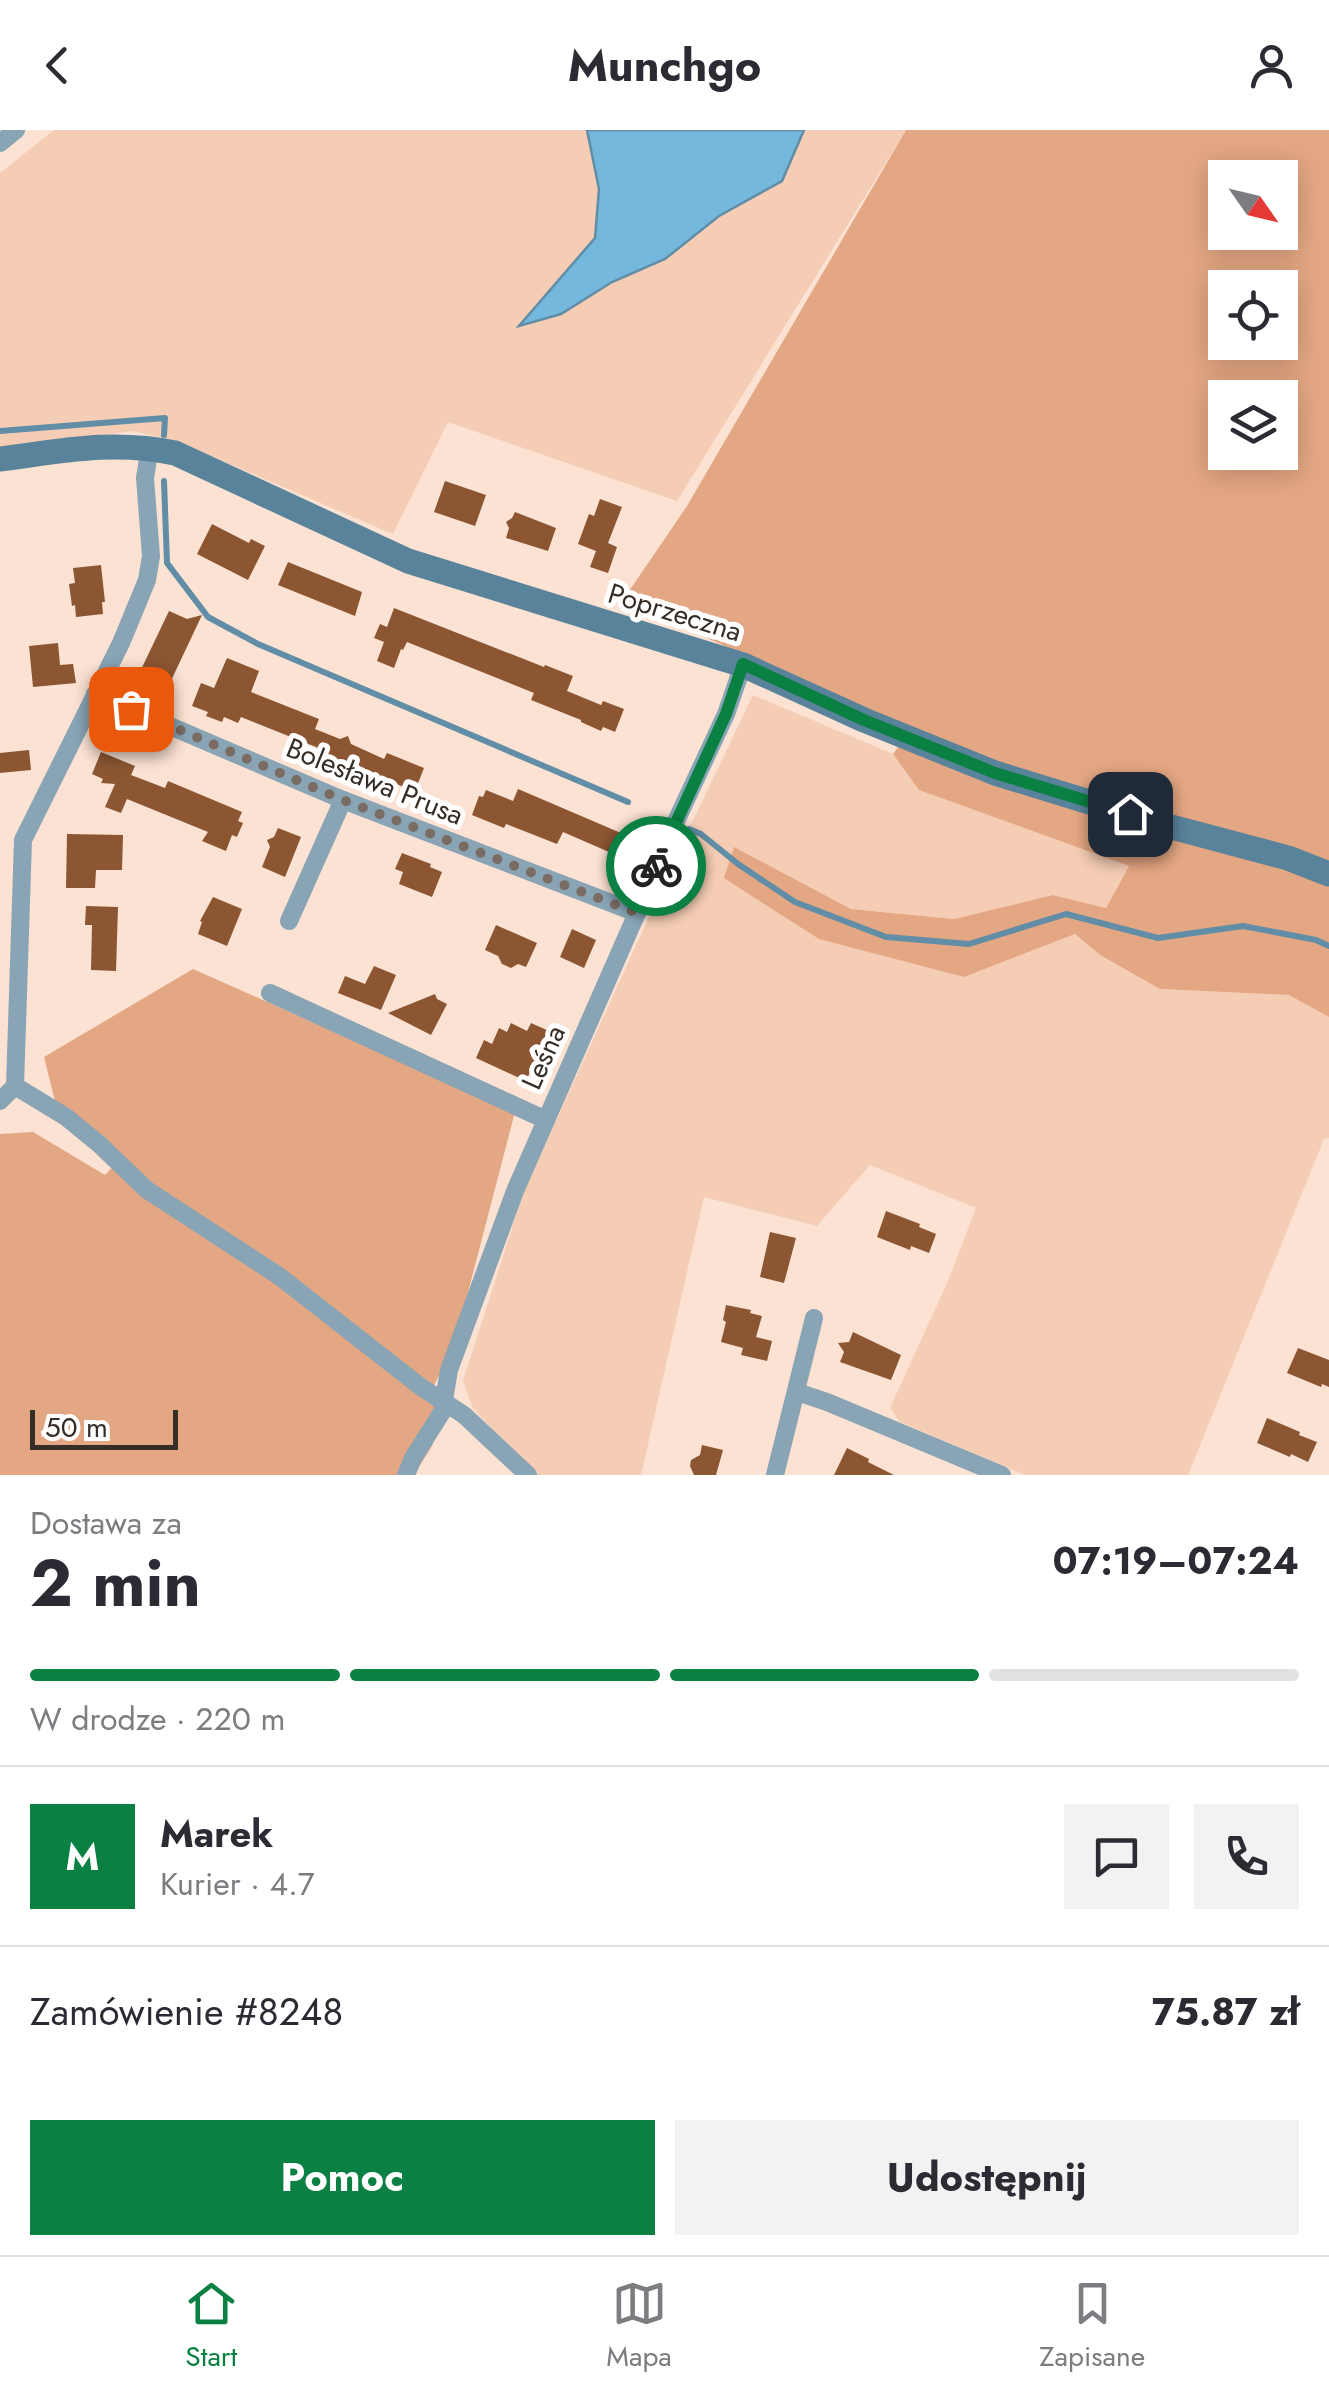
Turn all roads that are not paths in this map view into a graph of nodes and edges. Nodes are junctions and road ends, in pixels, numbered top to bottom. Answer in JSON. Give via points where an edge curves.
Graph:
{"nodes":[{"id":1,"x":16,"y":130,"type":"edge"},
{"id":2,"x":0,"y":144,"type":"edge"},
{"id":3,"x":150,"y":448,"type":"junction"},
{"id":4,"x":0,"y":458,"type":"edge"},
{"id":5,"x":743,"y":664,"type":"junction"},
{"id":6,"x":95,"y":694,"type":"junction"},
{"id":7,"x":343,"y":800,"type":"junction"},
{"id":8,"x":1329,"y":874,"type":"edge"},
{"id":9,"x":637,"y":913,"type":"junction"},
{"id":10,"x":289,"y":920,"type":"dead end"},
{"id":11,"x":270,"y":993,"type":"dead end"},
{"id":12,"x":15,"y":1086,"type":"junction"},
{"id":13,"x":0,"y":1101,"type":"edge"},
{"id":14,"x":546,"y":1120,"type":"junction"},
{"id":15,"x":814,"y":1318,"type":"dead end"},
{"id":16,"x":797,"y":1392,"type":"junction"},
{"id":17,"x":445,"y":1403,"type":"junction"},
{"id":18,"x":406,"y":1475,"type":"edge"},
{"id":19,"x":528,"y":1475,"type":"edge"},
{"id":20,"x":776,"y":1475,"type":"edge"},
{"id":21,"x":1002,"y":1475,"type":"edge"}],
"edges":[{"from":1,"to":2,"type":"street"},
{"from":3,"to":4,"type":"street","name":"Poprzeczna","via":[[109,445]]},
{"from":3,"to":5,"type":"street","name":"Poprzeczna","via":[[175,453],[408,561]]},
{"from":3,"to":6,"type":"street","via":[[147,580]]},
{"from":5,"to":8,"type":"street","name":"Poprzeczna","via":[[995,773]]},
{"from":5,"to":9,"type":"street","name":"Leśna"},
{"from":6,"to":7,"type":"street","name":"Bolesława Prusa"},
{"from":6,"to":12,"type":"street","via":[[23,840]]},
{"from":7,"to":9,"type":"street","name":"Bolesława Prusa"},
{"from":7,"to":10,"type":"street"},
{"from":9,"to":14,"type":"street","name":"Leśna"},
{"from":11,"to":14,"type":"street"},
{"from":12,"to":13,"type":"street"},
{"from":12,"to":17,"type":"street","via":[[66,1117],[147,1190],[279,1276]]},
{"from":14,"to":17,"type":"street","name":"Leśna","via":[[449,1370]]},
{"from":15,"to":16,"type":"street"},
{"from":16,"to":20,"type":"street"},
{"from":16,"to":21,"type":"street"},
{"from":17,"to":18,"type":"street","name":"Leśna"},
{"from":17,"to":19,"type":"street"}]}
